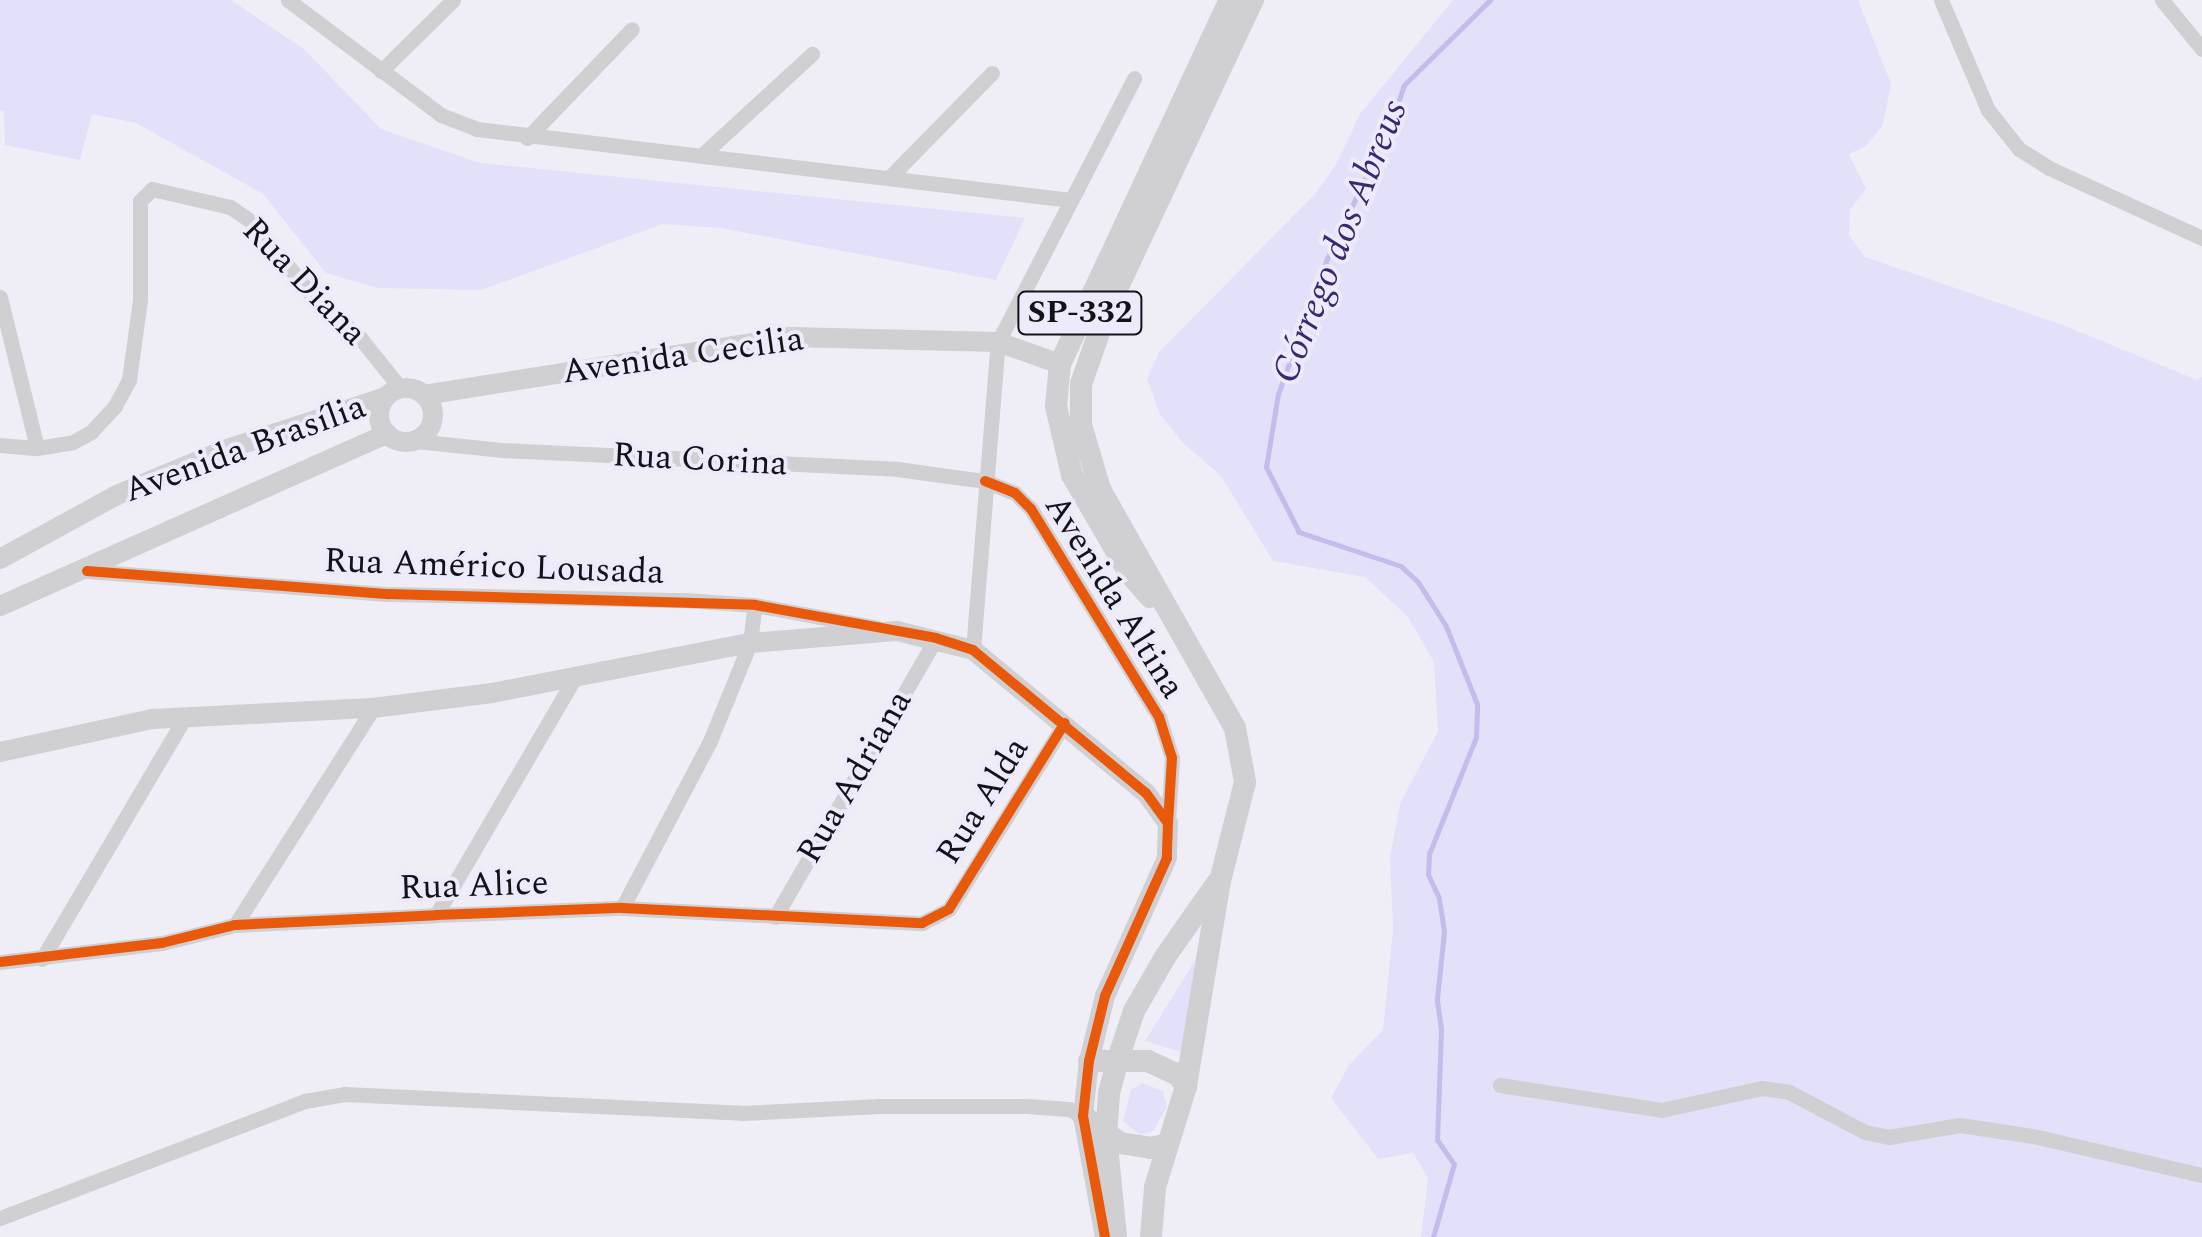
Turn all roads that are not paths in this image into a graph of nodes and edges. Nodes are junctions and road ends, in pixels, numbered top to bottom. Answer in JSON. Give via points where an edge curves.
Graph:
{"nodes":[{"id":1,"x":288,"y":0,"type":"edge"},
{"id":2,"x":453,"y":0,"type":"edge"},
{"id":3,"x":1230,"y":0,"type":"edge"},
{"id":4,"x":1253,"y":0,"type":"edge"},
{"id":5,"x":1941,"y":0,"type":"edge"},
{"id":6,"x":2162,"y":0,"type":"edge"},
{"id":7,"x":632,"y":29,"type":"dead end"},
{"id":8,"x":2202,"y":49,"type":"edge"},
{"id":9,"x":812,"y":54,"type":"dead end"},
{"id":10,"x":380,"y":71,"type":"junction"},
{"id":11,"x":992,"y":73,"type":"dead end"},
{"id":12,"x":1134,"y":78,"type":"dead end"},
{"id":13,"x":527,"y":138,"type":"junction"},
{"id":14,"x":700,"y":156,"type":"junction"},
{"id":15,"x":888,"y":178,"type":"junction"},
{"id":16,"x":1071,"y":200,"type":"junction"},
{"id":17,"x":2202,"y":238,"type":"edge"},
{"id":18,"x":0,"y":297,"type":"edge"},
{"id":19,"x":998,"y":342,"type":"junction"},
{"id":20,"x":1060,"y":364,"type":"junction"},
{"id":21,"x":394,"y":393,"type":"junction"},
{"id":22,"x":424,"y":395,"type":"junction"},
{"id":23,"x":387,"y":434,"type":"junction"},
{"id":24,"x":416,"y":441,"type":"junction"},
{"id":25,"x":0,"y":445,"type":"edge"},
{"id":26,"x":37,"y":448,"type":"junction"},
{"id":27,"x":985,"y":480,"type":"junction"},
{"id":28,"x":0,"y":559,"type":"edge"},
{"id":29,"x":88,"y":571,"type":"junction"},
{"id":30,"x":756,"y":605,"type":"junction"},
{"id":31,"x":0,"y":606,"type":"edge"},
{"id":32,"x":1172,"y":622,"type":"junction"},
{"id":33,"x":897,"y":631,"type":"junction"},
{"id":34,"x":936,"y":638,"type":"junction"},
{"id":35,"x":750,"y":643,"type":"junction"},
{"id":36,"x":973,"y":650,"type":"junction"},
{"id":37,"x":576,"y":677,"type":"junction"},
{"id":38,"x":373,"y":708,"type":"junction"},
{"id":39,"x":185,"y":717,"type":"junction"},
{"id":40,"x":1065,"y":723,"type":"junction"},
{"id":41,"x":0,"y":752,"type":"edge"},
{"id":42,"x":1168,"y":823,"type":"junction"},
{"id":43,"x":1220,"y":880,"type":"junction"},
{"id":44,"x":622,"y":908,"type":"junction"},
{"id":45,"x":949,"y":909,"type":"joint"},
{"id":46,"x":436,"y":915,"type":"junction"},
{"id":47,"x":775,"y":917,"type":"junction"},
{"id":48,"x":235,"y":925,"type":"junction"},
{"id":49,"x":42,"y":959,"type":"junction"},
{"id":50,"x":0,"y":962,"type":"edge"},
{"id":51,"x":1118,"y":1059,"type":"junction"},
{"id":52,"x":1089,"y":1062,"type":"junction"},
{"id":53,"x":1500,"y":1084,"type":"dead end"},
{"id":54,"x":1186,"y":1086,"type":"junction"},
{"id":55,"x":1083,"y":1116,"type":"junction"},
{"id":56,"x":1106,"y":1135,"type":"junction"},
{"id":57,"x":1165,"y":1145,"type":"junction"},
{"id":58,"x":2202,"y":1175,"type":"edge"},
{"id":59,"x":0,"y":1218,"type":"edge"},
{"id":60,"x":1105,"y":1237,"type":"edge"},
{"id":61,"x":1116,"y":1237,"type":"edge"},
{"id":62,"x":1151,"y":1237,"type":"edge"}],
"edges":[{"from":1,"to":10,"type":"street"},
{"from":2,"to":10,"type":"street"},
{"from":3,"to":20,"type":"main road","number":"SP-332"},
{"from":4,"to":32,"type":"main road","number":"SP-332","via":[[1107,310],[1080,384],[1090,466]]},
{"from":5,"to":17,"type":"street","via":[[1988,110],[2020,149]]},
{"from":6,"to":8,"type":"street"},
{"from":7,"to":13,"type":"street"},
{"from":9,"to":14,"type":"street"},
{"from":10,"to":13,"type":"street","via":[[441,115]]},
{"from":11,"to":15,"type":"street"},
{"from":12,"to":16,"type":"street"},
{"from":13,"to":14,"type":"street"},
{"from":14,"to":15,"type":"street"},
{"from":15,"to":16,"type":"street"},
{"from":16,"to":19,"type":"street"},
{"from":18,"to":26,"type":"street"},
{"from":19,"to":20,"type":"street","name":"Avenida Cecilia"},
{"from":19,"to":22,"type":"street","name":"Avenida Cecilia","via":[[790,337]]},
{"from":19,"to":27,"type":"street"},
{"from":20,"to":32,"type":"main road","number":"SP-332","via":[[1056,406],[1072,476],[1130,573]]},
{"from":21,"to":22,"type":"street"},
{"from":21,"to":23,"type":"street","via":[[380,420]]},
{"from":21,"to":26,"type":"street","name":"Rua Diana","via":[[361,339],[310,293],[252,222],[230,207],[152,189],[140,200],[140,300],[129,380],[92,432]]},
{"from":21,"to":28,"type":"street","name":"Avenida Brasília","via":[[211,455],[118,495]]},
{"from":22,"to":24,"type":"street","via":[[433,420]]},
{"from":23,"to":24,"type":"street"},
{"from":23,"to":29,"type":"street","name":"Avenida Brasília"},
{"from":24,"to":27,"type":"street","name":"Rua Corina"},
{"from":25,"to":26,"type":"street"},
{"from":27,"to":36,"type":"street"},
{"from":27,"to":42,"type":"street","name":"Avenida Altina","via":[[1015,492],[1031,508],[1158,717],[1172,758]]},
{"from":29,"to":30,"type":"street","name":"Rua Américo Lousada","via":[[389,594]]},
{"from":29,"to":31,"type":"street","name":"Avenida Brasília"},
{"from":30,"to":33,"type":"street","name":"Rua Américo Lousada"},
{"from":30,"to":35,"type":"street"},
{"from":32,"to":43,"type":"main road","number":"SP-332","via":[[1208,676],[1240,744],[1244,782]]},
{"from":33,"to":34,"type":"street"},
{"from":33,"to":35,"type":"street"},
{"from":34,"to":36,"type":"street"},
{"from":34,"to":47,"type":"street","name":"Rua Adriana"},
{"from":35,"to":37,"type":"street"},
{"from":35,"to":44,"type":"street","via":[[710,741]]},
{"from":36,"to":40,"type":"street"},
{"from":37,"to":38,"type":"street"},
{"from":37,"to":46,"type":"street"},
{"from":38,"to":39,"type":"street"},
{"from":38,"to":48,"type":"street"},
{"from":39,"to":41,"type":"street","via":[[124,723]]},
{"from":39,"to":49,"type":"street"},
{"from":40,"to":42,"type":"street","via":[[1146,792]]},
{"from":40,"to":45,"type":"street","name":"Rua Alda"},
{"from":42,"to":52,"type":"street","via":[[1167,858],[1105,996]]},
{"from":43,"to":51,"type":"main road","number":"SP-332","via":[[1165,957],[1134,1012]]},
{"from":43,"to":54,"type":"main road","number":"SP-332"},
{"from":44,"to":46,"type":"street","name":"Rua Alice"},
{"from":44,"to":47,"type":"street","name":"Rua Alice"},
{"from":45,"to":47,"type":"street","name":"Rua Alice","via":[[922,923]]},
{"from":46,"to":48,"type":"street","name":"Rua Alice"},
{"from":48,"to":49,"type":"street","name":"Rua Alice","via":[[162,943]]},
{"from":49,"to":50,"type":"street","name":"Rua Alice"},
{"from":51,"to":52,"type":"main road"},
{"from":51,"to":54,"type":"main road","via":[[1163,1066]]},
{"from":51,"to":56,"type":"main road","number":"SP-332"},
{"from":52,"to":55,"type":"street"},
{"from":53,"to":58,"type":"street","via":[[1661,1110],[1762,1088],[1789,1092],[1865,1132],[1889,1137],[1960,1124]]},
{"from":54,"to":57,"type":"main road","number":"SP-332"},
{"from":55,"to":56,"type":"main road"},
{"from":55,"to":59,"type":"street","via":[[1026,1106],[742,1114],[344,1094],[305,1101]]},
{"from":55,"to":60,"type":"street"},
{"from":56,"to":57,"type":"main road","via":[[1135,1147]]},
{"from":56,"to":61,"type":"main road","number":"SP-332"},
{"from":57,"to":62,"type":"main road","number":"SP-332"}]}
